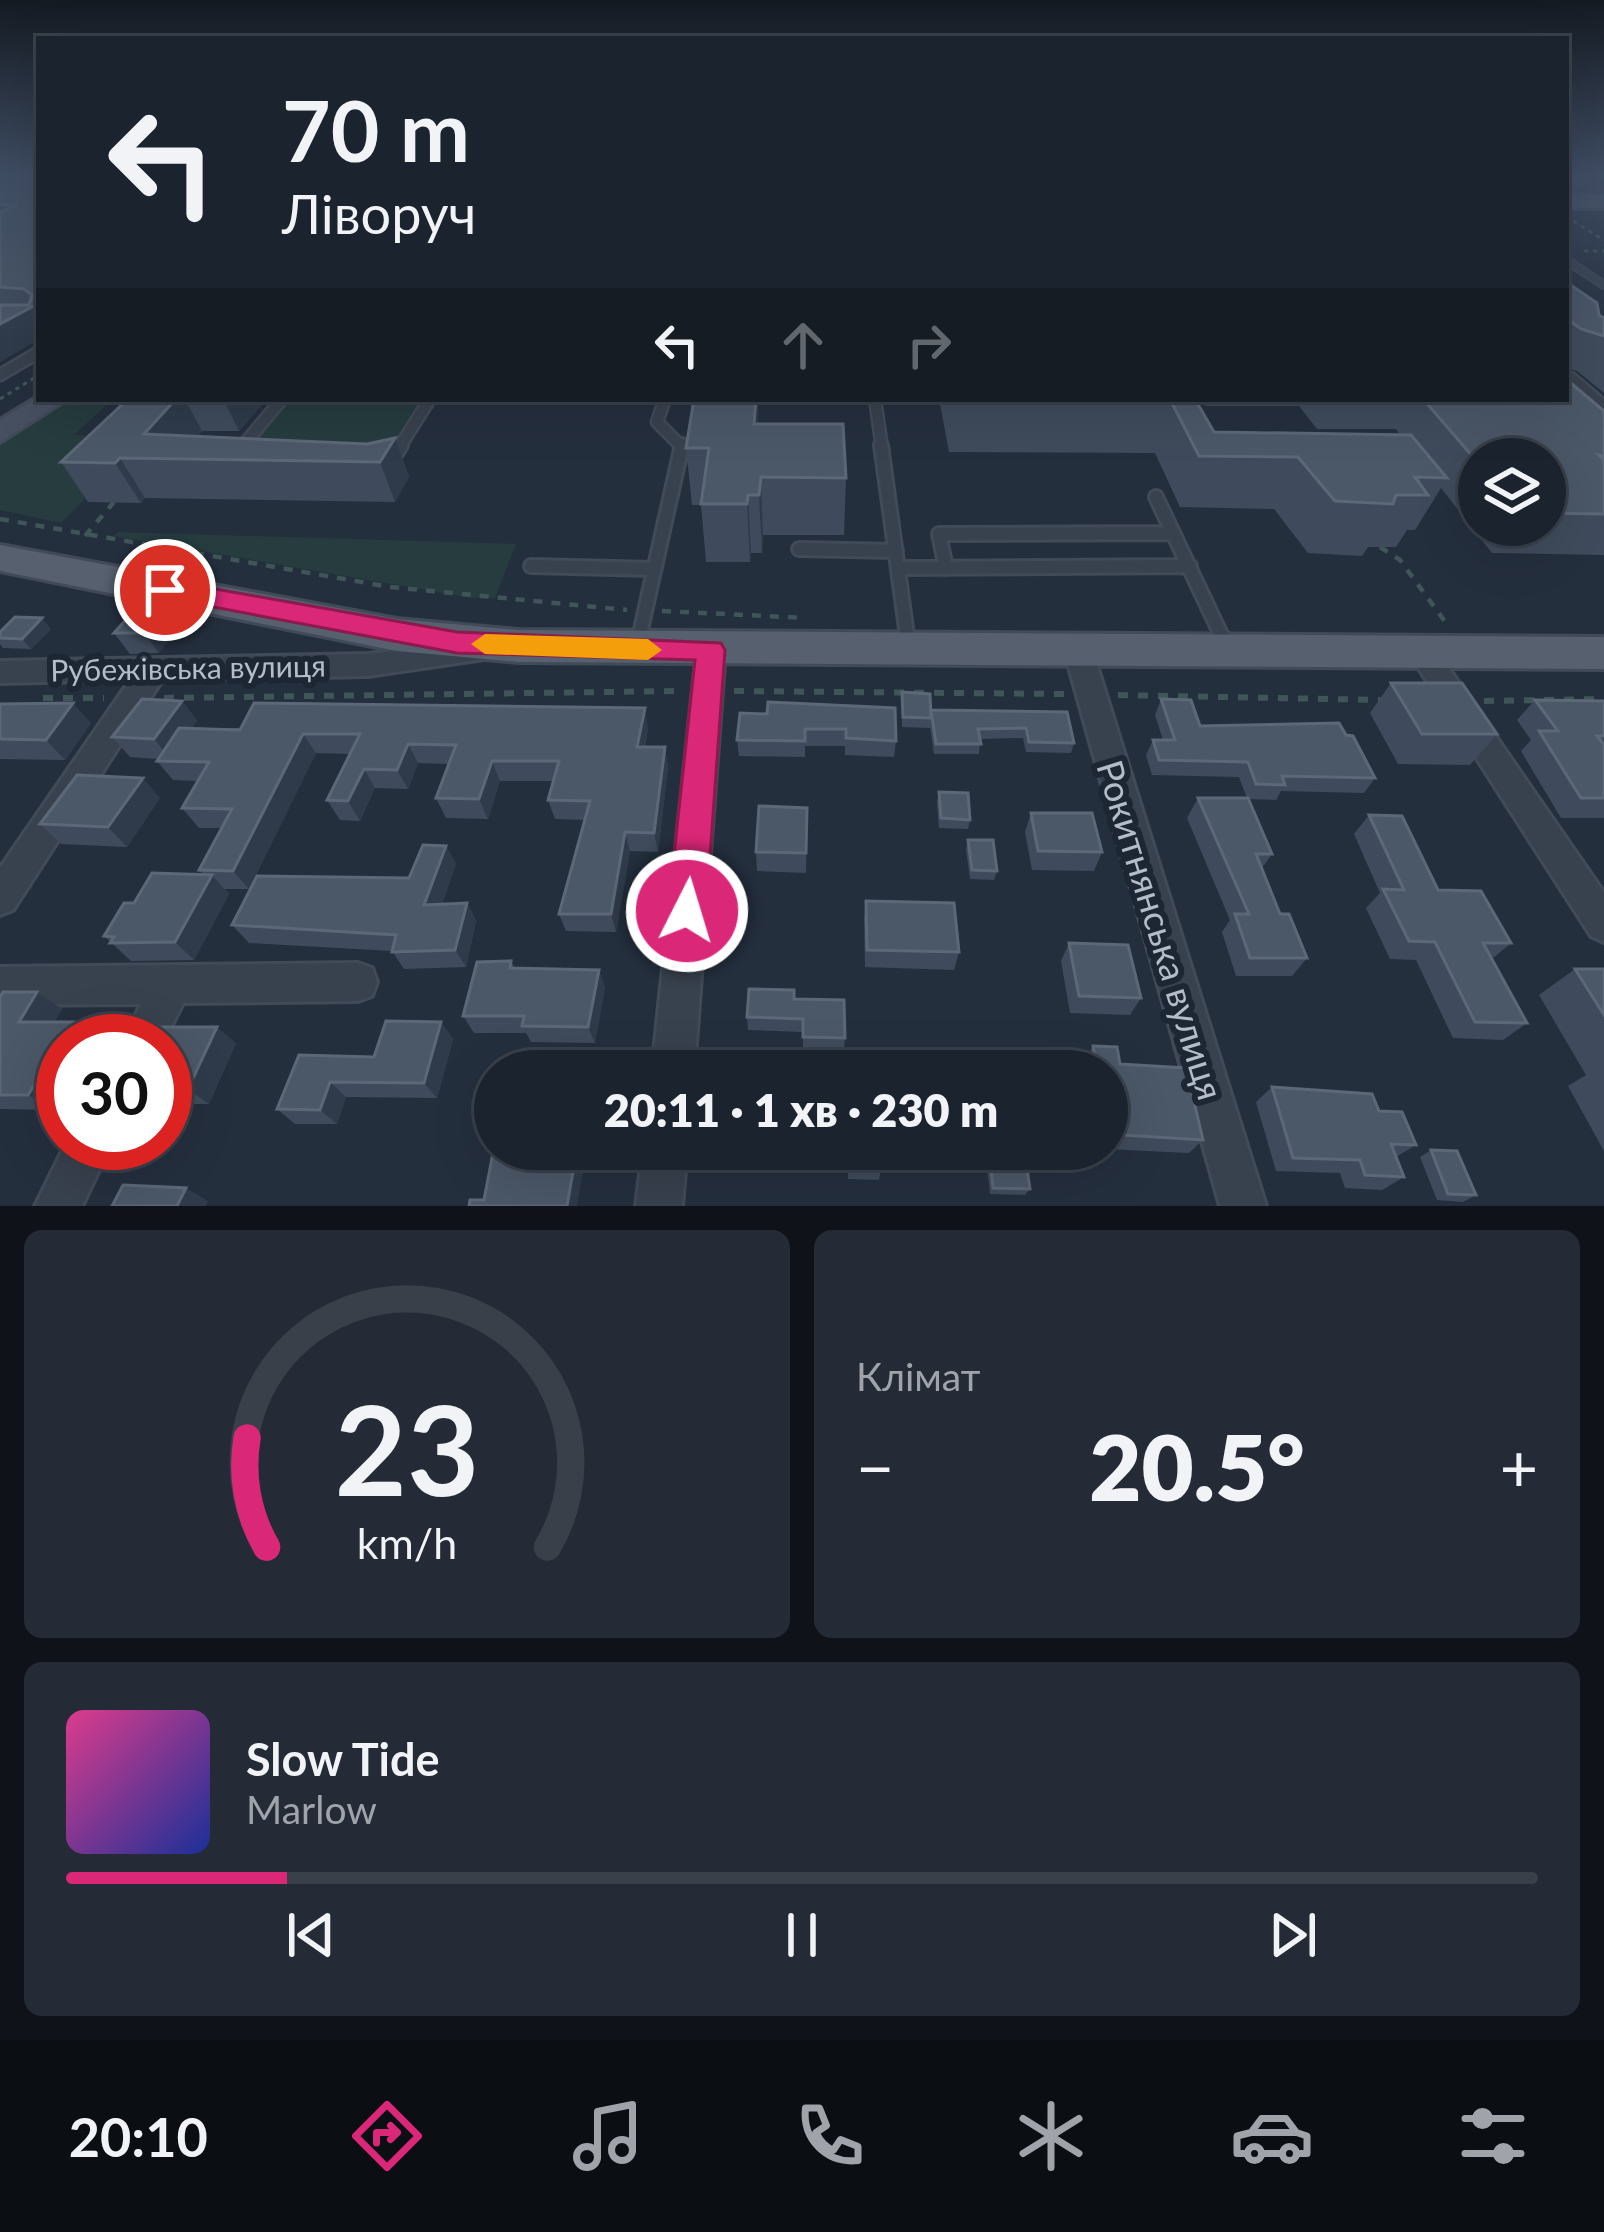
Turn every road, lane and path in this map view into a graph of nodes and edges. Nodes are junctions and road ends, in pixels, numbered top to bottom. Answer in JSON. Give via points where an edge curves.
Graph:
{"nodes":[{"id":1,"x":1569,"y":262,"type":"edge"},
{"id":2,"x":1604,"y":285,"type":"edge"},
{"id":3,"x":36,"y":354,"type":"edge"},
{"id":4,"x":0,"y":375,"type":"edge"},
{"id":5,"x":36,"y":377,"type":"edge"},
{"id":6,"x":1571,"y":378,"type":"edge"},
{"id":7,"x":0,"y":399,"type":"edge"},
{"id":8,"x":48,"y":402,"type":"edge"},
{"id":9,"x":279,"y":402,"type":"edge"},
{"id":10,"x":428,"y":402,"type":"edge"},
{"id":11,"x":664,"y":402,"type":"edge"},
{"id":12,"x":875,"y":402,"type":"edge"},
{"id":13,"x":1604,"y":406,"type":"edge"},
{"id":14,"x":0,"y":434,"type":"edge"},
{"id":15,"x":250,"y":466,"type":"edge"},
{"id":16,"x":383,"y":473,"type":"edge"},
{"id":17,"x":1156,"y":497,"type":"dead end"},
{"id":18,"x":114,"y":502,"type":"dead end"},
{"id":19,"x":0,"y":519,"type":"edge"},
{"id":20,"x":1173,"y":533,"type":"junction"},
{"id":21,"x":85,"y":536,"type":"junction"},
{"id":22,"x":1381,"y":547,"type":"dead end"},
{"id":23,"x":799,"y":549,"type":"dead end"},
{"id":24,"x":896,"y":551,"type":"junction"},
{"id":25,"x":0,"y":557,"type":"edge"},
{"id":26,"x":531,"y":566,"type":"dead end"},
{"id":27,"x":1190,"y":566,"type":"junction"},
{"id":28,"x":899,"y":568,"type":"junction"},
{"id":29,"x":946,"y":568,"type":"junction"},
{"id":30,"x":654,"y":569,"type":"junction"},
{"id":31,"x":824,"y":618,"type":"dead end"},
{"id":32,"x":641,"y":630,"type":"junction"},
{"id":33,"x":1424,"y":638,"type":"junction"},
{"id":34,"x":518,"y":646,"type":"junction"},
{"id":35,"x":910,"y":653,"type":"junction"},
{"id":36,"x":1230,"y":653,"type":"junction"},
{"id":37,"x":1604,"y":653,"type":"edge"},
{"id":38,"x":153,"y":670,"type":"junction"},
{"id":39,"x":709,"y":670,"type":"junction"},
{"id":40,"x":0,"y":672,"type":"edge"},
{"id":41,"x":1084,"y":674,"type":"junction"},
{"id":42,"x":43,"y":698,"type":"edge"},
{"id":43,"x":134,"y":698,"type":"junction"},
{"id":44,"x":1604,"y":699,"type":"edge"},
{"id":45,"x":1387,"y":700,"type":"edge"},
{"id":46,"x":1456,"y":701,"type":"junction"},
{"id":47,"x":0,"y":898,"type":"edge"},
{"id":48,"x":1604,"y":923,"type":"edge"},
{"id":49,"x":358,"y":982,"type":"dead end"},
{"id":50,"x":0,"y":986,"type":"edge"},
{"id":51,"x":170,"y":988,"type":"junction"},
{"id":52,"x":157,"y":1014,"type":"edge"},
{"id":53,"x":675,"y":1050,"type":"edge"},
{"id":54,"x":76,"y":1170,"type":"edge"},
{"id":55,"x":662,"y":1170,"type":"edge"},
{"id":56,"x":58,"y":1206,"type":"edge"},
{"id":57,"x":658,"y":1206,"type":"edge"},
{"id":58,"x":1243,"y":1206,"type":"edge"}],
"edges":[{"from":1,"to":2,"type":"lane"},
{"from":3,"to":4,"type":"lane"},
{"from":5,"to":7,"type":"path"},
{"from":6,"to":13,"type":"lane"},
{"from":8,"to":14,"type":"street"},
{"from":9,"to":15,"type":"lane","via":[[227,464]]},
{"from":10,"to":16,"type":"lane"},
{"from":11,"to":30,"type":"lane","via":[[657,422],[682,446]]},
{"from":12,"to":24,"type":"lane"},
{"from":17,"to":20,"type":"lane"},
{"from":18,"to":21,"type":"path"},
{"from":19,"to":21,"type":"path"},
{"from":20,"to":27,"type":"lane"},
{"from":20,"to":29,"type":"lane","via":[[939,534]]},
{"from":21,"to":32,"type":"path"},
{"from":22,"to":33,"type":"path","via":[[1446,623]]},
{"from":23,"to":24,"type":"lane"},
{"from":24,"to":28,"type":"lane"},
{"from":25,"to":34,"type":"main road","via":[[398,635]]},
{"from":26,"to":30,"type":"lane"},
{"from":27,"to":29,"type":"lane"},
{"from":27,"to":36,"type":"lane"},
{"from":28,"to":29,"type":"lane"},
{"from":28,"to":35,"type":"lane"},
{"from":30,"to":32,"type":"lane"},
{"from":31,"to":32,"type":"path"},
{"from":32,"to":34,"type":"main road"},
{"from":32,"to":39,"type":"main road"},
{"from":33,"to":36,"type":"main road"},
{"from":33,"to":37,"type":"main road"},
{"from":33,"to":46,"type":"street"},
{"from":34,"to":38,"type":"street","name":"Рубежівська вулиця","via":[[368,665]]},
{"from":35,"to":39,"type":"main road"},
{"from":35,"to":41,"type":"main road"},
{"from":36,"to":41,"type":"main road"},
{"from":38,"to":40,"type":"street","name":"Рубежівська вулиця"},
{"from":38,"to":43,"type":"street"},
{"from":39,"to":41,"type":"path"},
{"from":39,"to":43,"type":"path"},
{"from":39,"to":53,"type":"street"},
{"from":41,"to":45,"type":"path"},
{"from":41,"to":58,"type":"street","name":"Рокитнянська вулиця"},
{"from":42,"to":43,"type":"path"},
{"from":43,"to":47,"type":"street"},
{"from":44,"to":46,"type":"path"},
{"from":46,"to":48,"type":"street"},
{"from":49,"to":51,"type":"street"},
{"from":50,"to":51,"type":"street"},
{"from":51,"to":52,"type":"street"},
{"from":54,"to":56,"type":"street"},
{"from":55,"to":57,"type":"street"}]}
